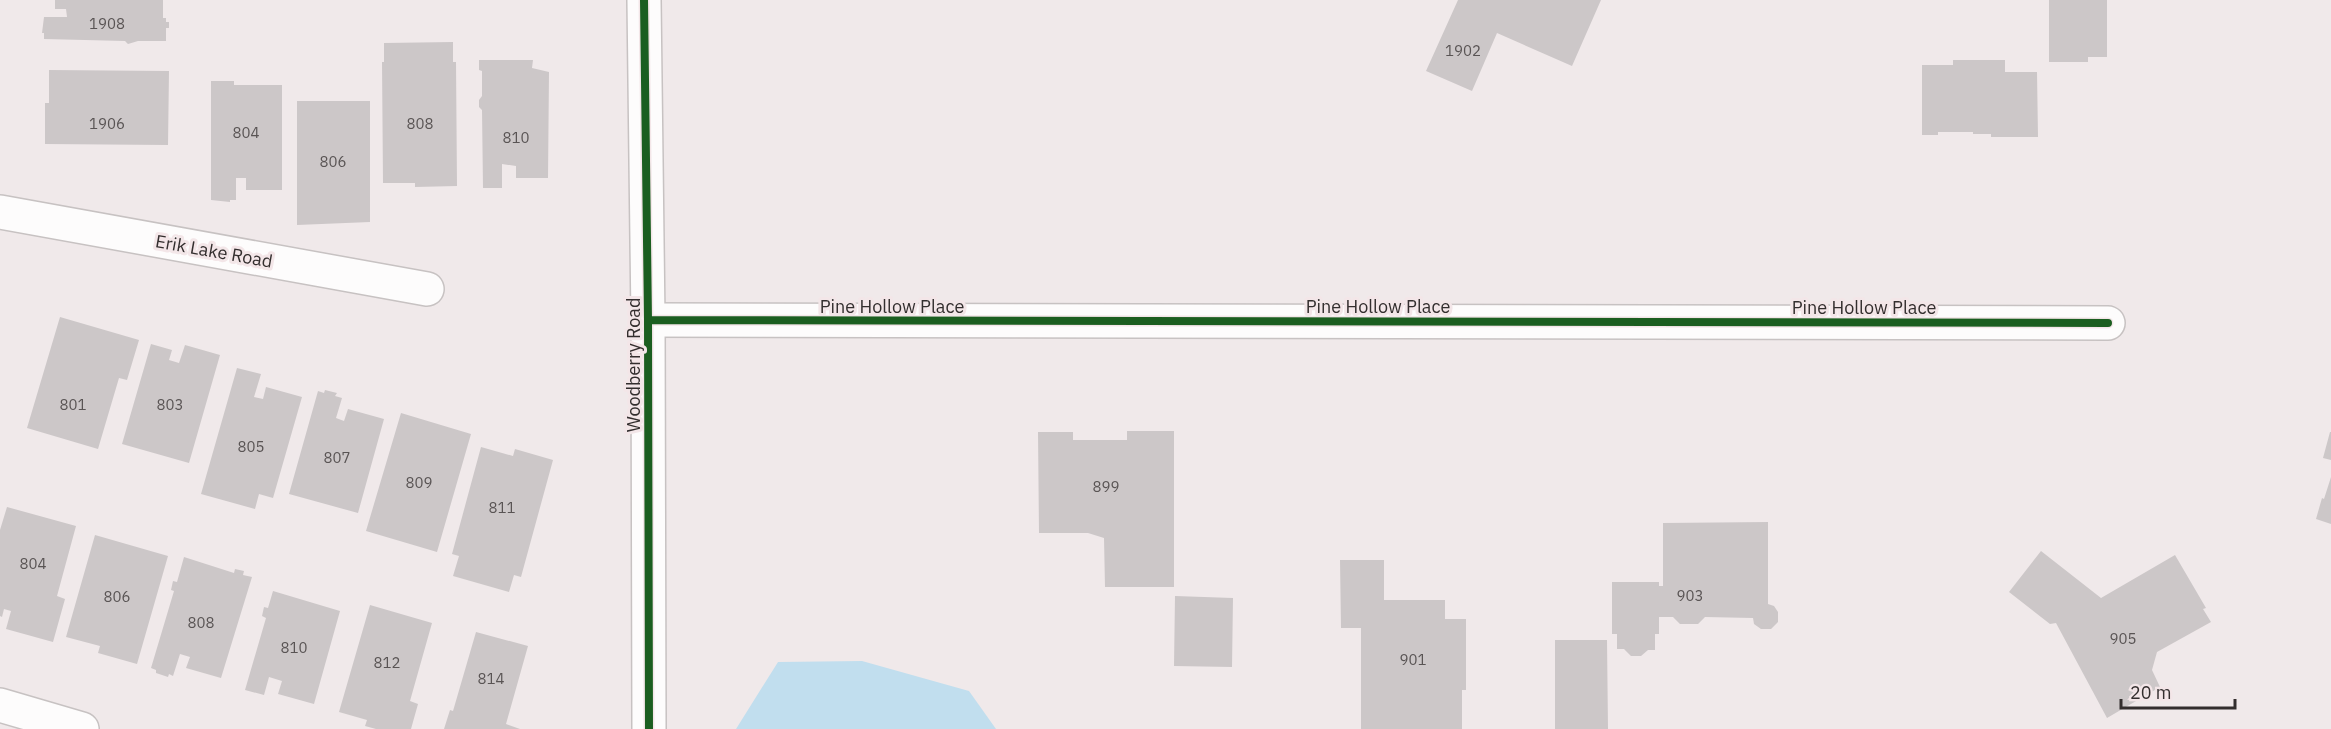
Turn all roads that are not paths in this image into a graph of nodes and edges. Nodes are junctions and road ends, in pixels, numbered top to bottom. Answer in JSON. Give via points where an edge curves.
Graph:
{"nodes":[{"id":1,"x":644,"y":0,"type":"edge"},
{"id":2,"x":0,"y":212,"type":"edge"},
{"id":3,"x":427,"y":289,"type":"dead end"},
{"id":4,"x":648,"y":320,"type":"junction"},
{"id":5,"x":2108,"y":323,"type":"dead end"},
{"id":6,"x":0,"y":705,"type":"edge"},
{"id":7,"x":82,"y":729,"type":"edge"},
{"id":8,"x":649,"y":729,"type":"edge"}],
"edges":[{"from":1,"to":4,"type":"street","name":"Woodberry Road"},
{"from":2,"to":3,"type":"street","name":"Erik Lake Road"},
{"from":4,"to":5,"type":"street","name":"Pine Hollow Place"},
{"from":4,"to":8,"type":"street","name":"Woodberry Road"},
{"from":6,"to":7,"type":"street"}]}
